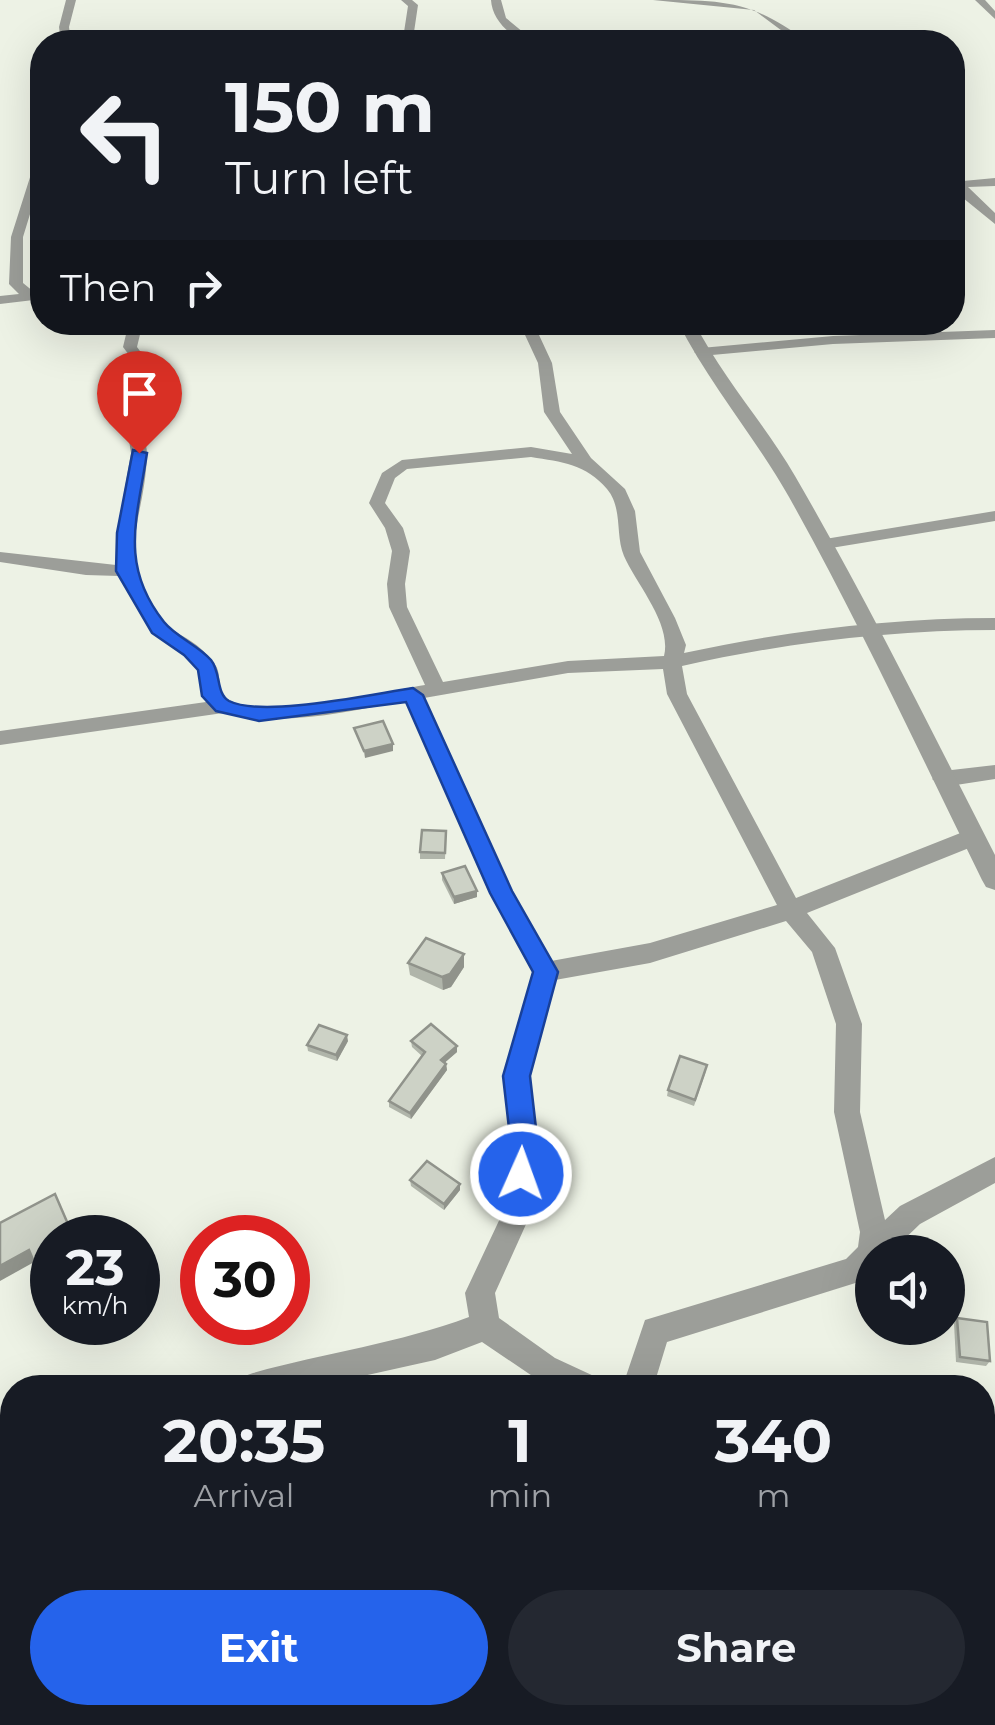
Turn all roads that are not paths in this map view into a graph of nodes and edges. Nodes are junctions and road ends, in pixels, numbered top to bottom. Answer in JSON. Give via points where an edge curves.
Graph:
{"nodes":[{"id":1,"x":71,"y":0,"type":"edge"},
{"id":2,"x":406,"y":0,"type":"edge"},
{"id":3,"x":496,"y":0,"type":"edge"},
{"id":4,"x":658,"y":0,"type":"edge"},
{"id":5,"x":980,"y":0,"type":"edge"},
{"id":6,"x":761,"y":5,"type":"edge"},
{"id":7,"x":995,"y":16,"type":"edge"},
{"id":8,"x":67,"y":30,"type":"edge"},
{"id":9,"x":408,"y":30,"type":"edge"},
{"id":10,"x":513,"y":30,"type":"edge"},
{"id":11,"x":789,"y":30,"type":"edge"},
{"id":12,"x":995,"y":182,"type":"edge"},
{"id":13,"x":965,"y":184,"type":"edge"},
{"id":14,"x":965,"y":193,"type":"edge"},
{"id":15,"x":30,"y":195,"type":"edge"},
{"id":16,"x":995,"y":220,"type":"edge"},
{"id":17,"x":30,"y":292,"type":"edge"},
{"id":18,"x":30,"y":297,"type":"edge"},
{"id":19,"x":0,"y":300,"type":"edge"},
{"id":20,"x":995,"y":334,"type":"edge"},
{"id":21,"x":133,"y":335,"type":"edge"},
{"id":22,"x":532,"y":335,"type":"edge"},
{"id":23,"x":692,"y":335,"type":"edge"},
{"id":24,"x":701,"y":352,"type":"junction"},
{"id":25,"x":584,"y":461,"type":"junction"},
{"id":26,"x":995,"y":516,"type":"edge"},
{"id":27,"x":825,"y":544,"type":"junction"},
{"id":28,"x":0,"y":557,"type":"edge"},
{"id":29,"x":126,"y":571,"type":"junction"},
{"id":30,"x":995,"y":624,"type":"edge"},
{"id":31,"x":874,"y":632,"type":"junction"},
{"id":32,"x":672,"y":662,"type":"junction"},
{"id":33,"x":425,"y":693,"type":"junction"},
{"id":34,"x":223,"y":706,"type":"junction"},
{"id":35,"x":0,"y":738,"type":"edge"},
{"id":36,"x":995,"y":772,"type":"edge"},
{"id":37,"x":943,"y":778,"type":"junction"},
{"id":38,"x":971,"y":838,"type":"junction"},
{"id":39,"x":995,"y":880,"type":"edge"},
{"id":40,"x":791,"y":910,"type":"junction"},
{"id":41,"x":546,"y":972,"type":"junction"},
{"id":42,"x":995,"y":1169,"type":"edge"},
{"id":43,"x":874,"y":1235,"type":"edge"},
{"id":44,"x":890,"y":1235,"type":"edge"},
{"id":45,"x":855,"y":1270,"type":"edge"},
{"id":46,"x":484,"y":1326,"type":"junction"},
{"id":47,"x":308,"y":1375,"type":"edge"},
{"id":48,"x":558,"y":1375,"type":"edge"},
{"id":49,"x":641,"y":1375,"type":"edge"}],
"edges":[{"from":1,"to":8,"type":"street"},
{"from":2,"to":9,"type":"street","via":[[413,5]]},
{"from":3,"to":10,"type":"street"},
{"from":4,"to":6,"type":"street"},
{"from":5,"to":7,"type":"street"},
{"from":6,"to":11,"type":"street"},
{"from":12,"to":13,"type":"street"},
{"from":14,"to":16,"type":"street"},
{"from":15,"to":17,"type":"street","via":[[16,237],[16,284]]},
{"from":18,"to":19,"type":"street"},
{"from":20,"to":24,"type":"street"},
{"from":21,"to":29,"type":"street","via":[[130,347],[145,367],[146,385],[134,420],[139,453]]},
{"from":22,"to":25,"type":"street","via":[[545,363],[552,412]]},
{"from":23,"to":24,"type":"street"},
{"from":24,"to":27,"type":"street","via":[[771,450]]},
{"from":25,"to":32,"type":"street","via":[[616,489],[631,552],[676,645]]},
{"from":25,"to":33,"type":"street","via":[[531,452],[430,460],[402,465],[388,476],[377,504],[401,551],[398,607]]},
{"from":26,"to":27,"type":"street"},
{"from":27,"to":31,"type":"street"},
{"from":28,"to":29,"type":"street"},
{"from":29,"to":34,"type":"street","via":[[158,628],[208,669],[212,696]]},
{"from":30,"to":31,"type":"street"},
{"from":31,"to":32,"type":"street","via":[[748,645]]},
{"from":31,"to":37,"type":"street"},
{"from":32,"to":33,"type":"street","via":[[568,667]]},
{"from":32,"to":40,"type":"street","via":[[677,694]]},
{"from":33,"to":34,"type":"street","via":[[259,714]]},
{"from":33,"to":41,"type":"street","via":[[502,893]]},
{"from":34,"to":35,"type":"street"},
{"from":36,"to":37,"type":"street"},
{"from":37,"to":38,"type":"street"},
{"from":38,"to":39,"type":"street"},
{"from":38,"to":40,"type":"street"},
{"from":40,"to":41,"type":"street","via":[[650,953]]},
{"from":40,"to":43,"type":"street","via":[[823,948],[849,1024],[846,1112]]},
{"from":41,"to":46,"type":"street","via":[[516,1076],[524,1137],[518,1212],[480,1293]]},
{"from":42,"to":44,"type":"street","via":[[910,1215]]},
{"from":45,"to":49,"type":"street","via":[[656,1331]]},
{"from":46,"to":47,"type":"street"},
{"from":46,"to":48,"type":"street"}]}
